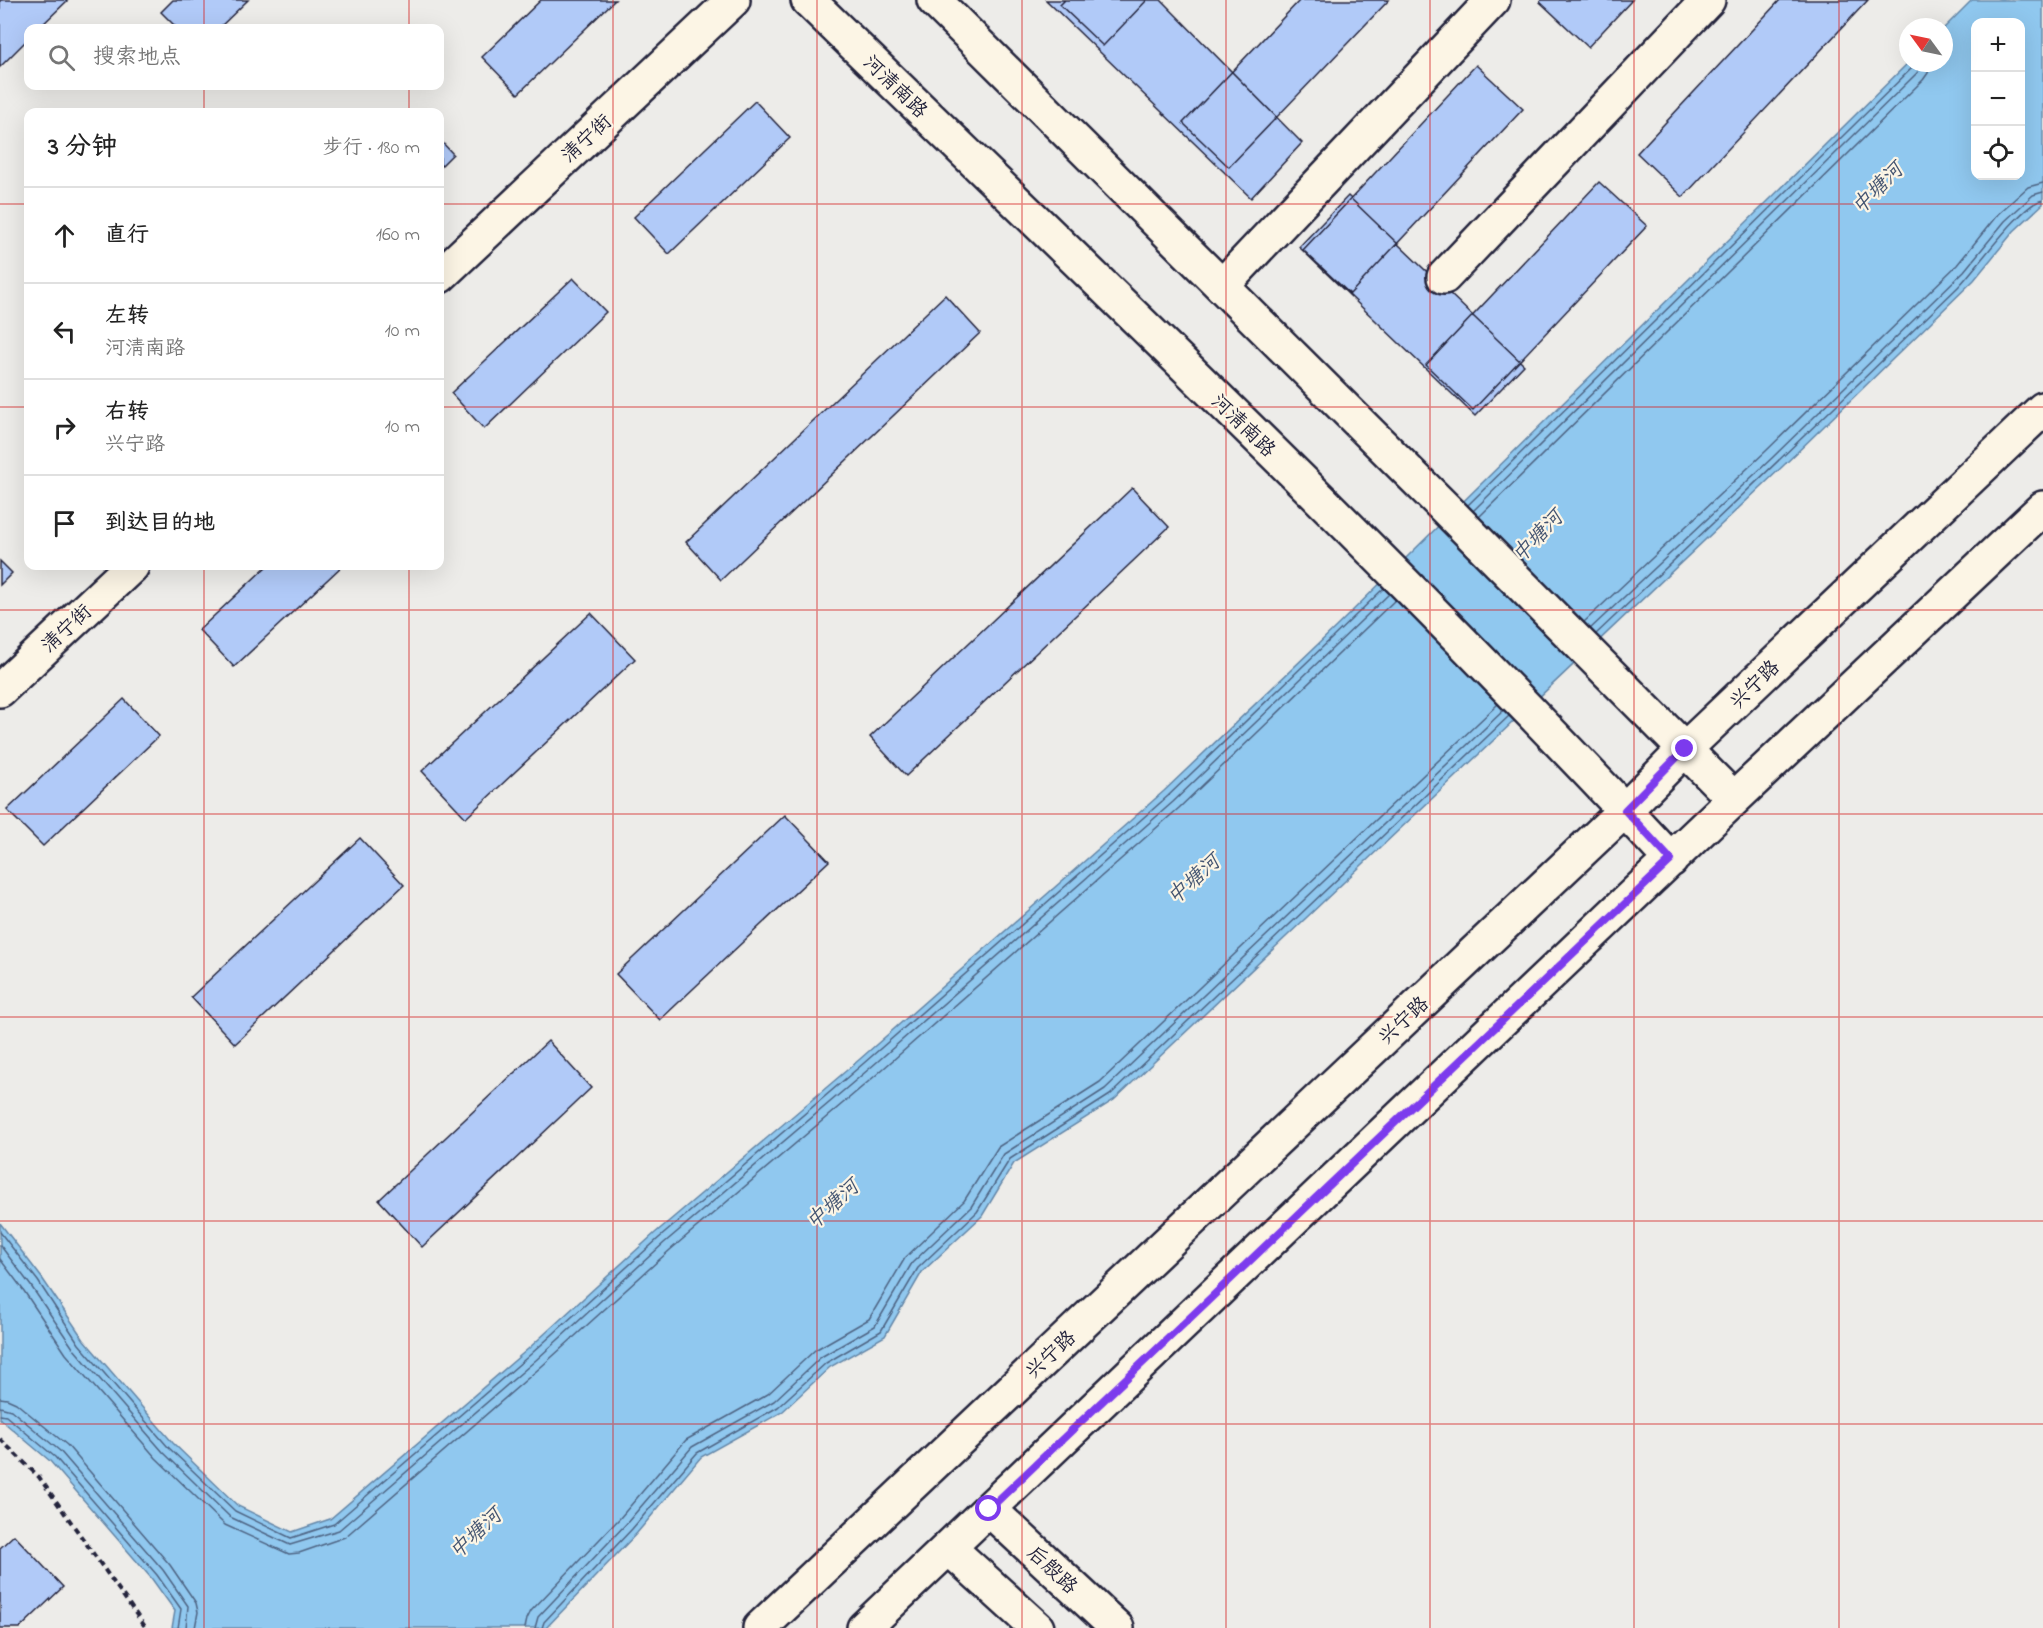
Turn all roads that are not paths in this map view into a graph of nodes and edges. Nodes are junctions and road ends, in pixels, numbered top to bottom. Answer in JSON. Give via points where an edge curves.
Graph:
{"nodes":[{"id":1,"x":733,"y":0,"type":"edge"},
{"id":2,"x":808,"y":0,"type":"edge"},
{"id":3,"x":934,"y":0,"type":"edge"},
{"id":4,"x":1493,"y":0,"type":"edge"},
{"id":5,"x":1708,"y":0,"type":"edge"},
{"id":6,"x":444,"y":272,"type":"edge"},
{"id":7,"x":1444,"y":277,"type":"dead end"},
{"id":8,"x":1222,"y":286,"type":"junction"},
{"id":9,"x":2043,"y":409,"type":"edge"},
{"id":10,"x":2043,"y":508,"type":"edge"},
{"id":11,"x":128,"y":570,"type":"edge"},
{"id":12,"x":0,"y":690,"type":"edge"},
{"id":13,"x":1685,"y":749,"type":"junction"},
{"id":14,"x":1734,"y":799,"type":"junction"},
{"id":15,"x":1625,"y":810,"type":"junction"},
{"id":16,"x":1671,"y":860,"type":"junction"},
{"id":17,"x":989,"y":1509,"type":"junction"},
{"id":18,"x":949,"y":1548,"type":"junction"},
{"id":19,"x":760,"y":1628,"type":"edge"},
{"id":20,"x":864,"y":1628,"type":"edge"},
{"id":21,"x":1036,"y":1628,"type":"edge"},
{"id":22,"x":1116,"y":1628,"type":"edge"}],
"edges":[{"from":1,"to":6,"type":"main road","name":"清宁街"},
{"from":2,"to":15,"type":"main road","name":"河清南路","via":[[1391,568]]},
{"from":3,"to":8,"type":"main road"},
{"from":4,"to":8,"type":"main road"},
{"from":5,"to":7,"type":"main road"},
{"from":8,"to":13,"type":"main road"},
{"from":9,"to":13,"type":"main road","name":"兴宁路"},
{"from":10,"to":14,"type":"main road"},
{"from":11,"to":12,"type":"main road","name":"清宁街"},
{"from":13,"to":14,"type":"main road"},
{"from":13,"to":15,"type":"main road","name":"兴宁路"},
{"from":14,"to":16,"type":"main road"},
{"from":15,"to":16,"type":"main road","name":"河清南路"},
{"from":15,"to":19,"type":"main road","name":"兴宁路"},
{"from":16,"to":17,"type":"main road"},
{"from":17,"to":18,"type":"main road"},
{"from":17,"to":22,"type":"main road","name":"后殷路"},
{"from":18,"to":20,"type":"main road"},
{"from":18,"to":21,"type":"main road"}]}
